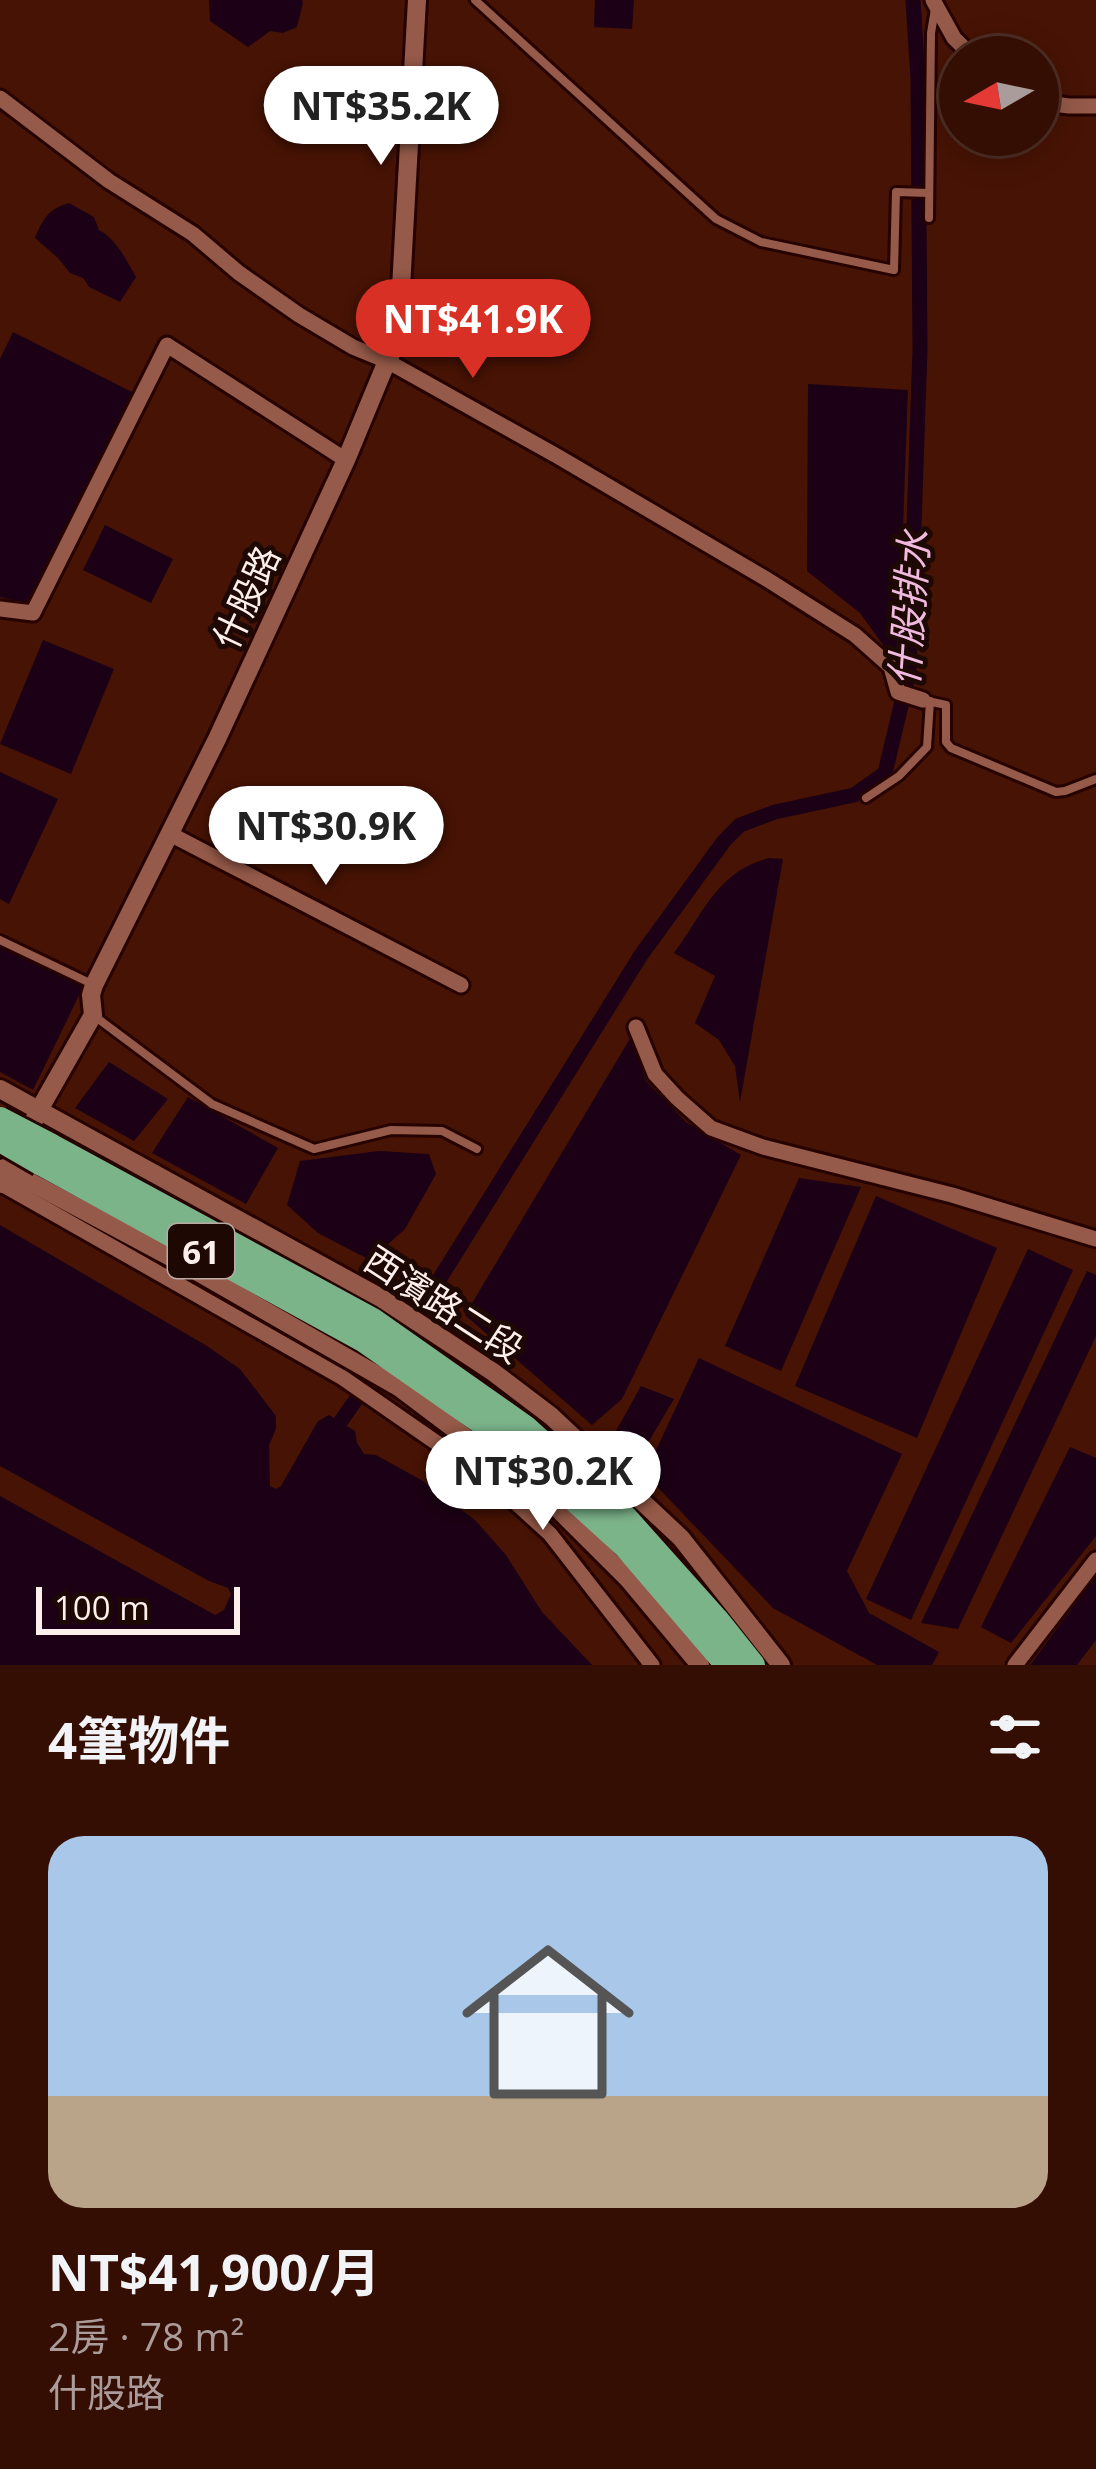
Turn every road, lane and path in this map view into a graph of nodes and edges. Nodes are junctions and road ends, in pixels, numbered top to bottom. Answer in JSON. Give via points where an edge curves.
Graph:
{"nodes":[{"id":1,"x":418,"y":0,"type":"edge"},
{"id":2,"x":475,"y":0,"type":"edge"},
{"id":3,"x":934,"y":4,"type":"edge"},
{"id":4,"x":953,"y":36,"type":"edge"},
{"id":5,"x":0,"y":98,"type":"edge"},
{"id":6,"x":1059,"y":105,"type":"edge"},
{"id":7,"x":1096,"y":106,"type":"edge"},
{"id":8,"x":929,"y":193,"type":"junction"},
{"id":9,"x":929,"y":218,"type":"dead end"},
{"id":10,"x":387,"y":362,"type":"junction"},
{"id":11,"x":346,"y":460,"type":"junction"},
{"id":12,"x":0,"y":609,"type":"edge"},
{"id":13,"x":926,"y":700,"type":"junction"},
{"id":14,"x":1096,"y":779,"type":"edge"},
{"id":15,"x":866,"y":799,"type":"dead end"},
{"id":16,"x":170,"y":834,"type":"junction"},
{"id":17,"x":0,"y":940,"type":"edge"},
{"id":18,"x":94,"y":985,"type":"junction"},
{"id":19,"x":461,"y":985,"type":"dead end"},
{"id":20,"x":93,"y":1015,"type":"junction"},
{"id":21,"x":636,"y":1027,"type":"dead end"},
{"id":22,"x":0,"y":1089,"type":"edge"},
{"id":23,"x":39,"y":1110,"type":"junction"},
{"id":24,"x":0,"y":1119,"type":"edge"},
{"id":25,"x":0,"y":1140,"type":"edge"},
{"id":26,"x":477,"y":1148,"type":"dead end"},
{"id":27,"x":45,"y":1154,"type":"junction"},
{"id":28,"x":3,"y":1176,"type":"edge"},
{"id":29,"x":1096,"y":1239,"type":"edge"},
{"id":30,"x":368,"y":1329,"type":"junction"},
{"id":31,"x":415,"y":1361,"type":"junction"},
{"id":32,"x":1096,"y":1560,"type":"edge"},
{"id":33,"x":652,"y":1665,"type":"edge"},
{"id":34,"x":700,"y":1665,"type":"edge"},
{"id":35,"x":727,"y":1665,"type":"edge"},
{"id":36,"x":753,"y":1665,"type":"edge"},
{"id":37,"x":781,"y":1665,"type":"edge"},
{"id":38,"x":1015,"y":1665,"type":"edge"}],
"edges":[{"from":1,"to":10,"type":"street","name":"什股路","via":[[398,342]]},
{"from":2,"to":8,"type":"lane","via":[[716,219],[761,242],[894,270],[896,192]]},
{"from":3,"to":4,"type":"street"},
{"from":3,"to":8,"type":"lane"},
{"from":5,"to":10,"type":"street","via":[[299,315]]},
{"from":6,"to":7,"type":"street"},
{"from":8,"to":9,"type":"lane"},
{"from":10,"to":11,"type":"street","name":"什股路"},
{"from":10,"to":13,"type":"street","via":[[855,635],[891,668],[898,692]]},
{"from":11,"to":12,"type":"street","via":[[166,345],[33,613]]},
{"from":11,"to":16,"type":"street","name":"什股路"},
{"from":13,"to":14,"type":"lane","via":[[946,705],[950,748],[1056,792]]},
{"from":13,"to":15,"type":"lane","via":[[927,747]]},
{"from":16,"to":18,"type":"street","name":"什股路"},
{"from":16,"to":19,"type":"street"},
{"from":17,"to":18,"type":"lane"},
{"from":18,"to":20,"type":"street","name":"什股路"},
{"from":20,"to":23,"type":"street","name":"什股路"},
{"from":20,"to":26,"type":"lane","via":[[212,1104],[314,1149],[391,1130],[442,1131]]},
{"from":21,"to":29,"type":"street","via":[[655,1074],[711,1128]]},
{"from":22,"to":23,"type":"street","name":"西濱路二段"},
{"from":23,"to":28,"type":"street","name":"什股路"},
{"from":23,"to":30,"type":"street","name":"西濱路二段"},
{"from":24,"to":27,"type":"highway","number":"61","bridge":true},
{"from":25,"to":27,"type":"highway","number":"61","bridge":true},
{"from":27,"to":30,"type":"highway","number":"61"},
{"from":28,"to":30,"type":"street","name":"西濱路二段","via":[[189,1267]]},
{"from":28,"to":33,"type":"street","via":[[343,1378],[493,1482],[550,1534]]},
{"from":30,"to":31,"type":"highway","number":"61"},
{"from":30,"to":31,"type":"street","name":"西濱路二段"},
{"from":31,"to":34,"type":"street","name":"西濱路二段","via":[[629,1580]]},
{"from":31,"to":35,"type":"highway","number":"61","via":[[585,1507]]},
{"from":31,"to":36,"type":"highway","number":"61","via":[[526,1427],[626,1518]]},
{"from":31,"to":37,"type":"street","name":"西濱路二段","via":[[551,1416],[681,1538]]},
{"from":32,"to":38,"type":"street"}]}
